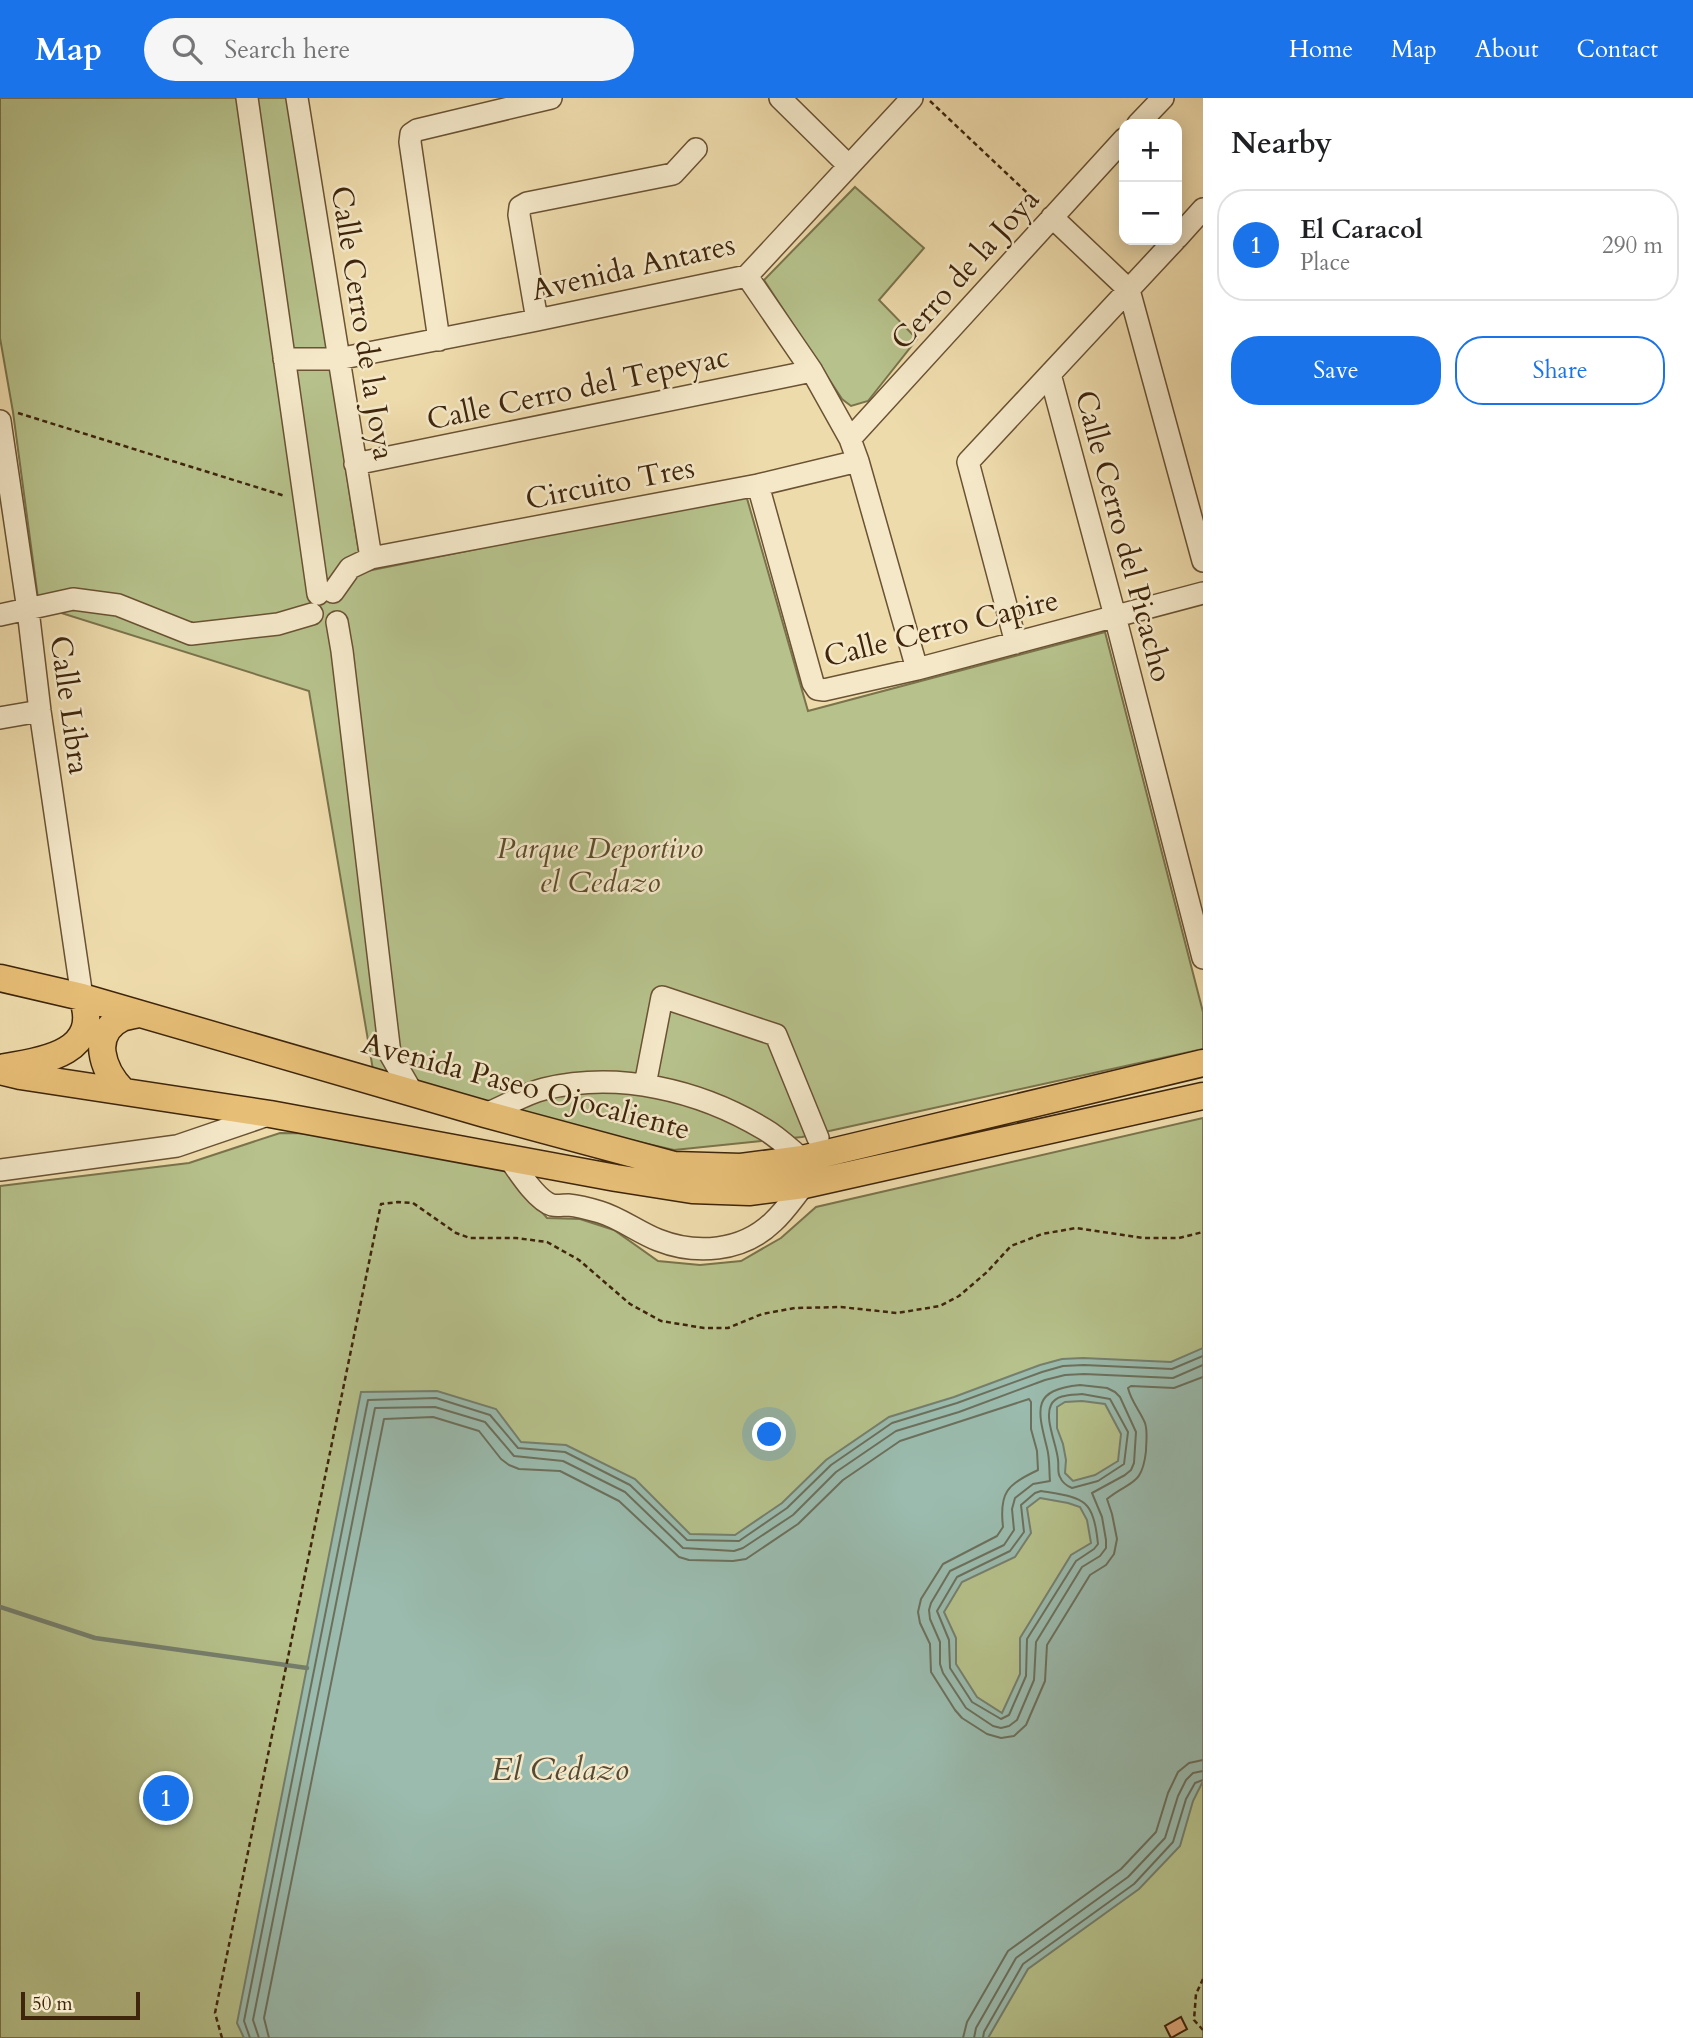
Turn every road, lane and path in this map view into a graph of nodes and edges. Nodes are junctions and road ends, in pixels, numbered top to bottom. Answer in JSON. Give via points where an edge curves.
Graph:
{"nodes":[{"id":1,"x":247,"y":98,"type":"edge"},
{"id":2,"x":297,"y":98,"type":"edge"},
{"id":3,"x":551,"y":98,"type":"edge"},
{"id":4,"x":780,"y":98,"type":"edge"},
{"id":5,"x":912,"y":98,"type":"edge"},
{"id":6,"x":927,"y":98,"type":"edge"},
{"id":7,"x":1163,"y":98,"type":"edge"},
{"id":8,"x":1143,"y":119,"type":"edge"},
{"id":9,"x":1119,"y":144,"type":"edge"},
{"id":10,"x":696,"y":149,"type":"dead end"},
{"id":11,"x":849,"y":166,"type":"junction"},
{"id":12,"x":1203,"y":209,"type":"edge"},
{"id":13,"x":1052,"y":217,"type":"junction"},
{"id":14,"x":1182,"y":232,"type":"edge"},
{"id":15,"x":1170,"y":245,"type":"edge"},
{"id":16,"x":747,"y":276,"type":"junction"},
{"id":17,"x":1129,"y":290,"type":"junction"},
{"id":18,"x":537,"y":320,"type":"junction"},
{"id":19,"x":439,"y":340,"type":"junction"},
{"id":20,"x":284,"y":359,"type":"junction"},
{"id":21,"x":338,"y":359,"type":"junction"},
{"id":22,"x":812,"y":371,"type":"junction"},
{"id":23,"x":1050,"y":374,"type":"junction"},
{"id":24,"x":5,"y":417,"type":"edge"},
{"id":25,"x":850,"y":439,"type":"junction"},
{"id":26,"x":858,"y":461,"type":"junction"},
{"id":27,"x":355,"y":464,"type":"junction"},
{"id":28,"x":758,"y":485,"type":"junction"},
{"id":29,"x":305,"y":502,"type":"junction"},
{"id":30,"x":7,"y":513,"type":"edge"},
{"id":31,"x":371,"y":558,"type":"junction"},
{"id":32,"x":1203,"y":561,"type":"edge"},
{"id":33,"x":1203,"y":593,"type":"edge"},
{"id":34,"x":321,"y":600,"type":"junction"},
{"id":35,"x":28,"y":610,"type":"junction"},
{"id":36,"x":0,"y":615,"type":"edge"},
{"id":37,"x":1115,"y":616,"type":"junction"},
{"id":38,"x":337,"y":622,"type":"junction"},
{"id":39,"x":1016,"y":643,"type":"junction"},
{"id":40,"x":917,"y":668,"type":"junction"},
{"id":41,"x":40,"y":711,"type":"junction"},
{"id":42,"x":0,"y":718,"type":"edge"},
{"id":43,"x":1203,"y":958,"type":"edge"},
{"id":44,"x":0,"y":978,"type":"edge"},
{"id":45,"x":82,"y":997,"type":"junction"},
{"id":46,"x":139,"y":1014,"type":"junction"},
{"id":47,"x":390,"y":1054,"type":"junction"},
{"id":48,"x":1203,"y":1063,"type":"edge"},
{"id":49,"x":0,"y":1069,"type":"edge"},
{"id":50,"x":370,"y":1081,"type":"junction"},
{"id":51,"x":645,"y":1085,"type":"junction"},
{"id":52,"x":122,"y":1090,"type":"junction"},
{"id":53,"x":412,"y":1091,"type":"junction"},
{"id":54,"x":1203,"y":1096,"type":"edge"},
{"id":55,"x":270,"y":1114,"type":"junction"},
{"id":56,"x":485,"y":1114,"type":"junction"},
{"id":57,"x":818,"y":1138,"type":"dead end"},
{"id":58,"x":509,"y":1158,"type":"junction"},
{"id":59,"x":802,"y":1159,"type":"junction"},
{"id":60,"x":0,"y":1170,"type":"edge"},
{"id":61,"x":804,"y":1185,"type":"junction"},
{"id":62,"x":1203,"y":1232,"type":"edge"},
{"id":63,"x":1203,"y":1979,"type":"edge"},
{"id":64,"x":1203,"y":2030,"type":"edge"},
{"id":65,"x":222,"y":2038,"type":"edge"}],
"edges":[{"from":1,"to":20,"type":"street"},
{"from":2,"to":21,"type":"street","name":"Calle Cerro de la Joya"},
{"from":3,"to":19,"type":"street","via":[[411,134]]},
{"from":4,"to":11,"type":"street"},
{"from":5,"to":11,"type":"street","name":"Avenida Antares"},
{"from":6,"to":13,"type":"path"},
{"from":7,"to":8,"type":"street"},
{"from":9,"to":13,"type":"street","name":"Cerro de la Joya"},
{"from":10,"to":18,"type":"street","via":[[673,174],[520,207]]},
{"from":11,"to":16,"type":"street","name":"Avenida Antares"},
{"from":12,"to":14,"type":"street"},
{"from":13,"to":17,"type":"street"},
{"from":13,"to":25,"type":"street","name":"Cerro de la Joya"},
{"from":15,"to":17,"type":"street"},
{"from":16,"to":18,"type":"street","name":"Avenida Antares"},
{"from":16,"to":22,"type":"street"},
{"from":17,"to":23,"type":"street"},
{"from":17,"to":32,"type":"street"},
{"from":18,"to":19,"type":"street","name":"Avenida Antares"},
{"from":19,"to":21,"type":"street","name":"Avenida Antares"},
{"from":20,"to":21,"type":"street","name":"Avenida Antares"},
{"from":20,"to":29,"type":"street"},
{"from":21,"to":27,"type":"street","name":"Calle Cerro de la Joya"},
{"from":22,"to":25,"type":"street"},
{"from":22,"to":27,"type":"street","name":"Calle Cerro del Tepeyac"},
{"from":23,"to":37,"type":"street","name":"Calle Cerro del Picacho"},
{"from":23,"to":39,"type":"street","via":[[968,462]]},
{"from":24,"to":29,"type":"path","via":[[20,413]]},
{"from":24,"to":30,"type":"street","name":"Calle Libra"},
{"from":25,"to":26,"type":"street"},
{"from":26,"to":28,"type":"street","name":"Circuito Tres"},
{"from":26,"to":40,"type":"street"},
{"from":27,"to":31,"type":"street","name":"Calle Cerro de la Joya"},
{"from":28,"to":31,"type":"street","name":"Circuito Tres"},
{"from":28,"to":40,"type":"street","name":"Calle Cerro Capire","via":[[817,689]]},
{"from":29,"to":34,"type":"street"},
{"from":30,"to":35,"type":"street","name":"Calle Libra"},
{"from":31,"to":34,"type":"street","via":[[350,568]]},
{"from":33,"to":37,"type":"street","name":"Calle Cerro Capire"},
{"from":34,"to":35,"type":"street","via":[[278,624],[191,634],[118,606],[73,599]]},
{"from":34,"to":38,"type":"street","via":[[316,620],[330,625]]},
{"from":34,"to":38,"type":"street","via":[[339,596],[344,610]]},
{"from":35,"to":36,"type":"street"},
{"from":35,"to":41,"type":"street","name":"Calle Libra"},
{"from":37,"to":39,"type":"street","name":"Calle Cerro Capire"},
{"from":37,"to":43,"type":"street","name":"Calle Cerro del Picacho"},
{"from":38,"to":47,"type":"street"},
{"from":39,"to":40,"type":"street","name":"Calle Cerro Capire"},
{"from":41,"to":42,"type":"street"},
{"from":41,"to":45,"type":"street","name":"Calle Libra"},
{"from":44,"to":45,"type":"main road","name":"Avenida Paseo Ojocaliente"},
{"from":45,"to":46,"type":"main road","name":"Avenida Paseo Ojocaliente"},
{"from":45,"to":49,"type":"main road","via":[[87,1025],[71,1048]]},
{"from":46,"to":50,"type":"main road","name":"Avenida Paseo Ojocaliente"},
{"from":46,"to":52,"type":"main road","via":[[121,1018],[107,1031],[102,1045],[103,1060]]},
{"from":47,"to":50,"type":"street"},
{"from":47,"to":53,"type":"street"},
{"from":48,"to":59,"type":"main road","name":"Avenida Paseo Ojocaliente"},
{"from":49,"to":52,"type":"main road","name":"Avenida Paseo Ojocaliente","via":[[20,1076]]},
{"from":50,"to":53,"type":"main road","name":"Avenida Paseo Ojocaliente"},
{"from":51,"to":56,"type":"street","via":[[607,1082],[543,1089]]},
{"from":51,"to":57,"type":"street","via":[[662,997],[776,1035]]},
{"from":51,"to":59,"type":"street","via":[[712,1103],[767,1130]]},
{"from":52,"to":55,"type":"main road","name":"Avenida Paseo Ojocaliente"},
{"from":53,"to":56,"type":"main road","name":"Avenida Paseo Ojocaliente"},
{"from":54,"to":61,"type":"main road","name":"Avenida Paseo Ojocaliente"},
{"from":55,"to":58,"type":"main road","name":"Avenida Paseo Ojocaliente"},
{"from":55,"to":60,"type":"street","via":[[177,1146]]},
{"from":56,"to":59,"type":"main road","name":"Avenida Paseo Ojocaliente","via":[[674,1165],[741,1167]]},
{"from":58,"to":61,"type":"main road","name":"Avenida Paseo Ojocaliente","via":[[692,1190],[749,1192]]},
{"from":58,"to":61,"type":"street","via":[[550,1205],[601,1212],[657,1240],[698,1250],[736,1244],[757,1235]]},
{"from":62,"to":65,"type":"path","via":[[1179,1238],[1076,1228],[1042,1234],[1011,1245],[987,1272],[940,1306],[897,1313],[795,1308],[762,1314],[727,1328],[704,1328],[661,1321],[630,1304],[579,1260],[547,1242],[470,1238],[413,1203],[381,1204],[215,2013]]},
{"from":63,"to":64,"type":"path","via":[[1196,1994],[1194,2020]]}]}
